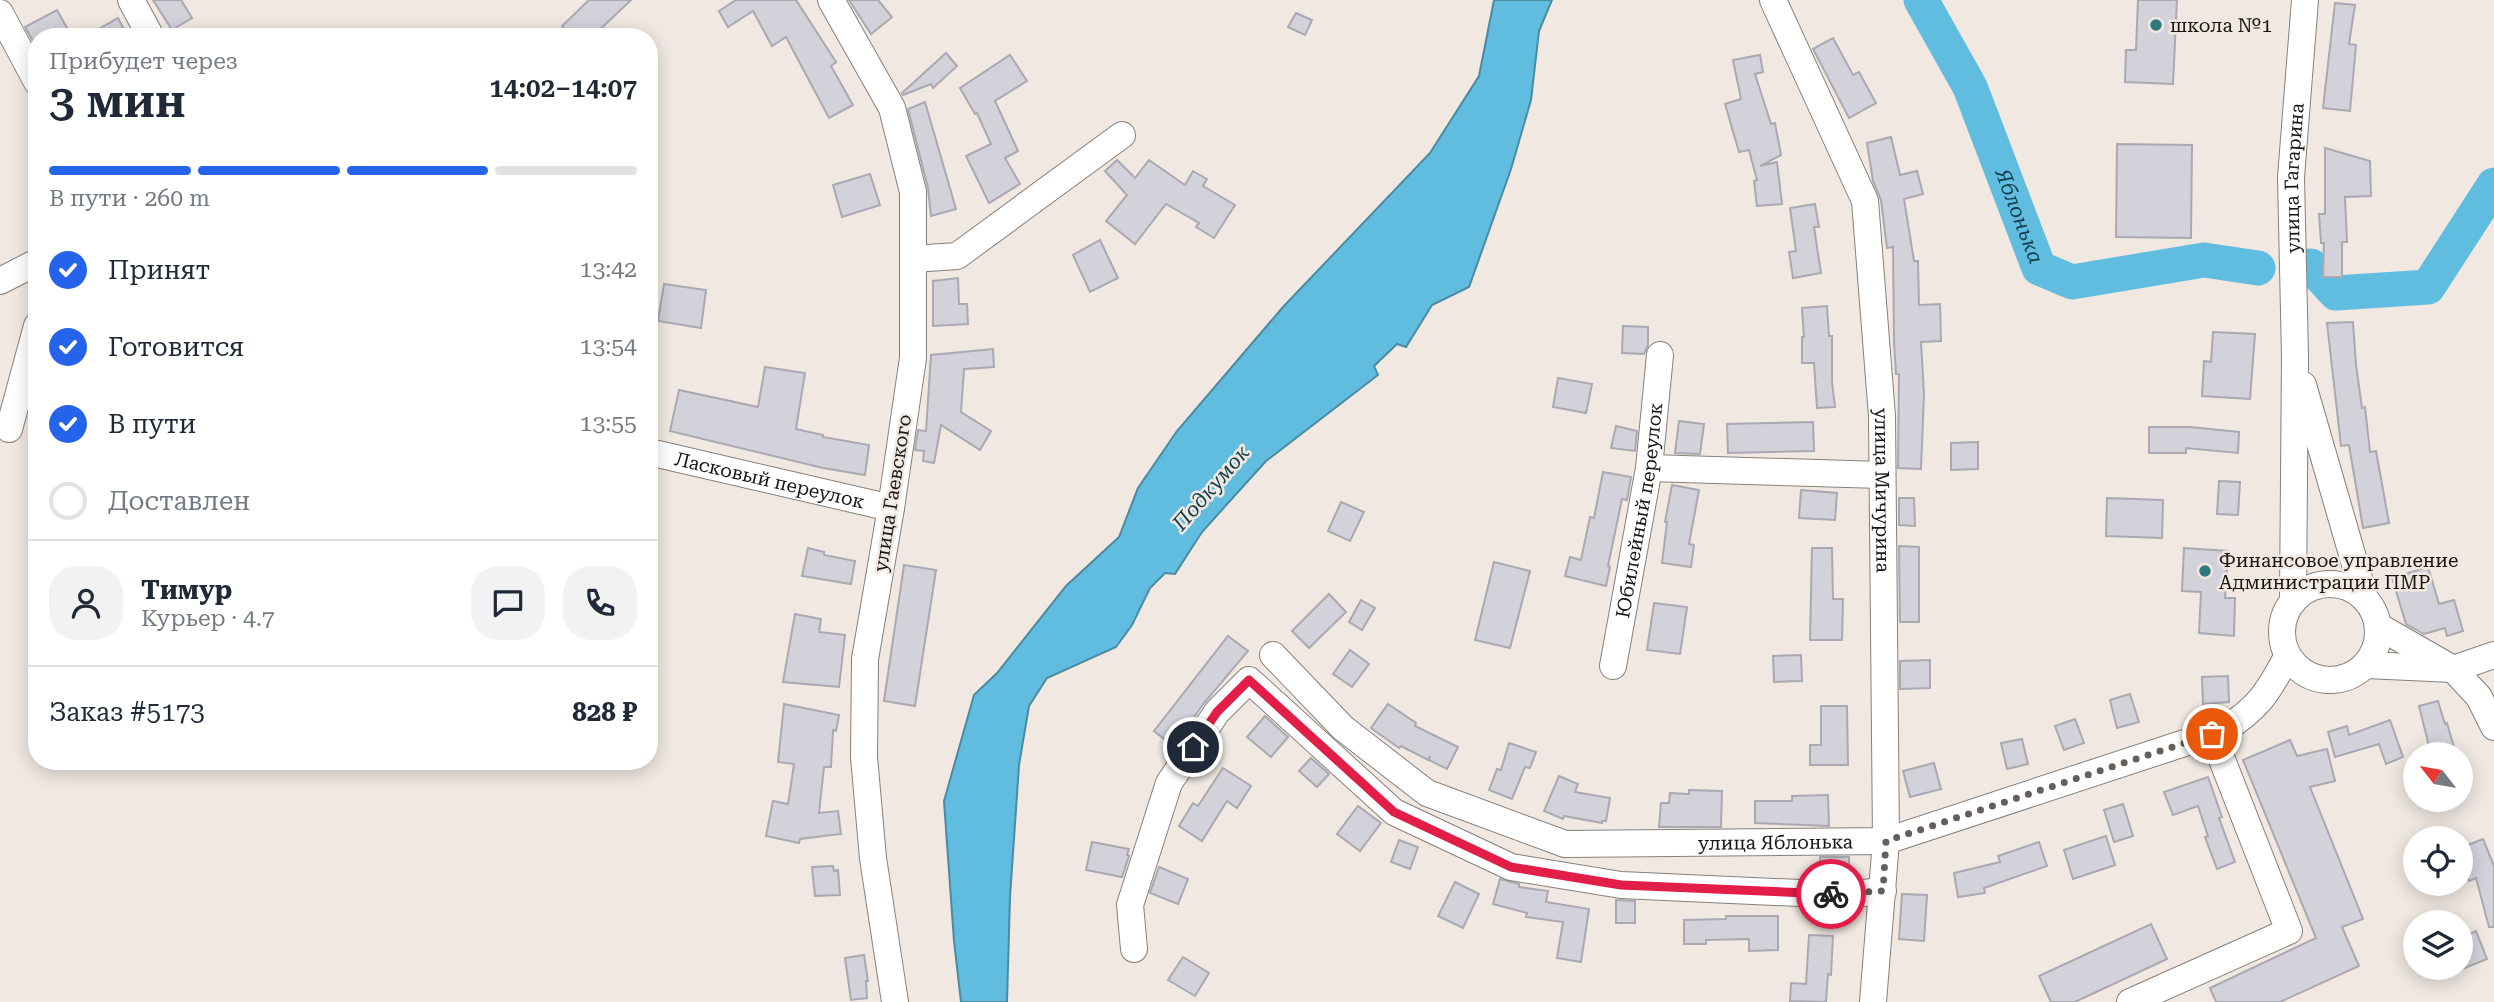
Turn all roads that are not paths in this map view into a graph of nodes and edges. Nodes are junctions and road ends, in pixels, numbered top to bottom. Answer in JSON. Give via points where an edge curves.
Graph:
{"nodes":[{"id":1,"x":131,"y":0,"type":"edge"},
{"id":2,"x":831,"y":0,"type":"edge"},
{"id":3,"x":1773,"y":0,"type":"edge"},
{"id":4,"x":2305,"y":0,"type":"edge"},
{"id":5,"x":0,"y":13,"type":"edge"},
{"id":6,"x":146,"y":28,"type":"edge"},
{"id":7,"x":28,"y":65,"type":"edge"},
{"id":8,"x":1122,"y":135,"type":"dead end"},
{"id":9,"x":913,"y":259,"type":"junction"},
{"id":10,"x":28,"y":267,"type":"edge"},
{"id":11,"x":0,"y":281,"type":"edge"},
{"id":12,"x":1660,"y":355,"type":"dead end"},
{"id":13,"x":2295,"y":356,"type":"junction"},
{"id":14,"x":28,"y":359,"type":"edge"},
{"id":15,"x":9,"y":429,"type":"dead end"},
{"id":16,"x":658,"y":454,"type":"edge"},
{"id":17,"x":1649,"y":468,"type":"junction"},
{"id":18,"x":1882,"y":475,"type":"junction"},
{"id":19,"x":891,"y":508,"type":"junction"},
{"id":20,"x":2365,"y":599,"type":"junction"},
{"id":21,"x":2293,"y":600,"type":"junction"},
{"id":22,"x":2378,"y":626,"type":"junction"},
{"id":23,"x":1273,"y":655,"type":"dead end"},
{"id":24,"x":2494,"y":655,"type":"edge"},
{"id":25,"x":2287,"y":657,"type":"junction"},
{"id":26,"x":2366,"y":665,"type":"junction"},
{"id":27,"x":1613,"y":666,"type":"dead end"},
{"id":28,"x":2453,"y":669,"type":"junction"},
{"id":29,"x":2494,"y":727,"type":"edge"},
{"id":30,"x":2212,"y":734,"type":"junction"},
{"id":31,"x":1886,"y":841,"type":"junction"},
{"id":32,"x":1883,"y":891,"type":"junction"},
{"id":33,"x":1134,"y":948,"type":"dead end"},
{"id":34,"x":895,"y":1002,"type":"edge"},
{"id":35,"x":1873,"y":1002,"type":"edge"},
{"id":36,"x":2130,"y":1002,"type":"edge"}],
"edges":[{"from":1,"to":6,"type":"street"},
{"from":2,"to":9,"type":"street","name":"улица Гаевского","via":[[892,108],[913,192]]},
{"from":3,"to":18,"type":"street","name":"улица Мичурина","via":[[1865,201],[1882,416]]},
{"from":4,"to":13,"type":"street","name":"улица Гагарина","via":[[2291,177]]},
{"from":5,"to":7,"type":"street"},
{"from":8,"to":9,"type":"street","via":[[957,256]]},
{"from":9,"to":19,"type":"street","name":"улица Гаевского","via":[[913,358]]},
{"from":10,"to":11,"type":"street"},
{"from":12,"to":17,"type":"street","name":"Юбилейный переулок"},
{"from":13,"to":20,"type":"street","name":"улица Гагарина"},
{"from":13,"to":21,"type":"street","name":"улица Гагарина"},
{"from":14,"to":15,"type":"street"},
{"from":16,"to":19,"type":"street","name":"Ласковый переулок"},
{"from":17,"to":18,"type":"street"},
{"from":17,"to":27,"type":"street","name":"Юбилейный переулок"},
{"from":18,"to":31,"type":"street","name":"улица Мичурина"},
{"from":19,"to":34,"type":"street","name":"улица Гаевского","via":[[865,659],[864,757],[873,858]]},
{"from":20,"to":21,"type":"street","via":[[2342,585],[2329,584],[2303,591]]},
{"from":20,"to":22,"type":"street","name":"улица Гагарина"},
{"from":21,"to":25,"type":"street","name":"улица Гагарина","via":[[2283,618],[2281,638]]},
{"from":22,"to":26,"type":"street","via":[[2376,647]]},
{"from":22,"to":28,"type":"street"},
{"from":23,"to":31,"type":"street","name":"улица Яблонька","via":[[1343,728],[1427,793],[1564,844]]},
{"from":24,"to":28,"type":"street"},
{"from":25,"to":26,"type":"street","via":[[2303,674],[2325,681],[2347,678]]},
{"from":25,"to":30,"type":"street","name":"улица Яблонька","via":[[2269,691],[2249,713]]},
{"from":26,"to":28,"type":"street"},
{"from":28,"to":29,"type":"street","via":[[2480,698]]},
{"from":30,"to":31,"type":"street","name":"улица Яблонька"},
{"from":30,"to":36,"type":"street","via":[[2290,931]]},
{"from":31,"to":32,"type":"street","name":"улица Мичурина"},
{"from":32,"to":33,"type":"street","via":[[1843,895],[1621,885],[1511,867],[1394,812],[1249,680],[1217,712],[1169,783],[1130,905]]},
{"from":32,"to":35,"type":"street","name":"улица Мичурина"}]}
